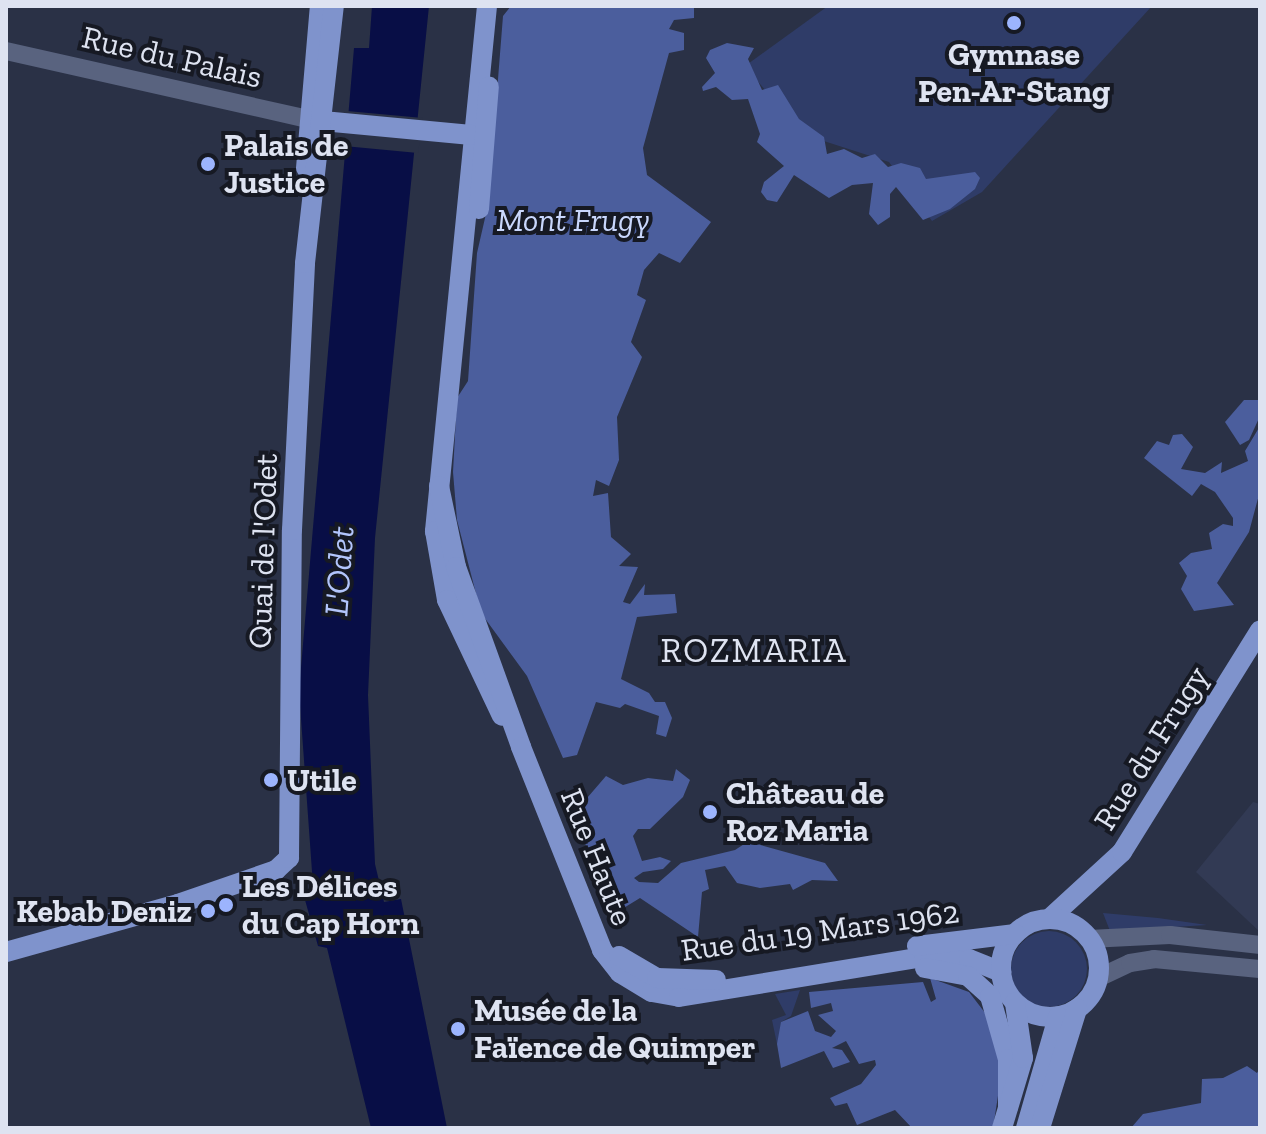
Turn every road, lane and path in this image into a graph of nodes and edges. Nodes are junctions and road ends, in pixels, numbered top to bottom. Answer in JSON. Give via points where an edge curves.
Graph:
{"nodes":[{"id":1,"x":320,"y":6,"type":"edge"},
{"id":2,"x":334,"y":6,"type":"edge"},
{"id":3,"x":486,"y":14,"type":"edge"},
{"id":4,"x":6,"y":51,"type":"edge"},
{"id":5,"x":488,"y":117,"type":"junction"},
{"id":6,"x":316,"y":120,"type":"junction"},
{"id":7,"x":471,"y":135,"type":"junction"},
{"id":8,"x":483,"y":174,"type":"junction"},
{"id":9,"x":464,"y":244,"type":"junction"},
{"id":10,"x":1260,"y":630,"type":"edge"},
{"id":11,"x":1082,"y":890,"type":"junction"},
{"id":12,"x":1049,"y":919,"type":"junction"},
{"id":13,"x":1015,"y":934,"type":"junction"},
{"id":14,"x":1084,"y":934,"type":"junction"},
{"id":15,"x":598,"y":938,"type":"junction"},
{"id":16,"x":1260,"y":945,"type":"edge"},
{"id":17,"x":6,"y":952,"type":"edge"},
{"id":18,"x":1260,"y":969,"type":"edge"},
{"id":19,"x":1001,"y":972,"type":"junction"},
{"id":20,"x":830,"y":973,"type":"junction"},
{"id":21,"x":1098,"y":978,"type":"junction"},
{"id":22,"x":629,"y":981,"type":"joint"},
{"id":23,"x":1015,"y":1003,"type":"junction"},
{"id":24,"x":1067,"y":1013,"type":"junction"},
{"id":25,"x":1008,"y":1107,"type":"junction"},
{"id":26,"x":1002,"y":1128,"type":"edge"},
{"id":27,"x":1026,"y":1128,"type":"edge"},
{"id":28,"x":1040,"y":1128,"type":"edge"}],
"edges":[{"from":1,"to":6,"type":"main road","name":"Quai de l'Odet"},
{"from":2,"to":6,"type":"main road","name":"Quai de l'Odet"},
{"from":3,"to":5,"type":"main road"},
{"from":3,"to":7,"type":"main road"},
{"from":4,"to":6,"type":"street","name":"Rue du Palais"},
{"from":5,"to":7,"type":"main road"},
{"from":5,"to":8,"type":"main road"},
{"from":6,"to":7,"type":"main road"},
{"from":6,"to":17,"type":"main road","name":"Quai de l'Odet","via":[[292,530],[286,863],[178,904]]},
{"from":7,"to":8,"type":"main road"},
{"from":7,"to":9,"type":"main road"},
{"from":8,"to":9,"type":"main road","via":[[477,217]]},
{"from":9,"to":15,"type":"main road","name":"Rue Haute","via":[[439,486],[444,545]]},
{"from":10,"to":11,"type":"main road","name":"Rue du Frugy","via":[[1129,843]]},
{"from":11,"to":12,"type":"main road","name":"Rue du Frugy"},
{"from":11,"to":14,"type":"main road"},
{"from":12,"to":13,"type":"main road"},
{"from":12,"to":14,"type":"main road"},
{"from":13,"to":15,"type":"main road","name":"Rue du 19 Mars 1962","via":[[680,982],[641,972]]},
{"from":13,"to":19,"type":"main road","via":[[1004,952]]},
{"from":14,"to":16,"type":"street","via":[[1170,935]]},
{"from":14,"to":21,"type":"main road","via":[[1098,958]]},
{"from":15,"to":22,"type":"main road","name":"Rue Haute","via":[[610,963]]},
{"from":18,"to":21,"type":"street","via":[[1154,959]]},
{"from":19,"to":20,"type":"main road","name":"Rue du 19 Mars 1962","via":[[948,956]]},
{"from":19,"to":23,"type":"main road"},
{"from":20,"to":22,"type":"main road","name":"Rue du 19 Mars 1962","via":[[679,997]]},
{"from":20,"to":25,"type":"main road","via":[[934,968],[975,980],[999,1017],[1009,1068]]},
{"from":21,"to":24,"type":"main road"},
{"from":23,"to":24,"type":"main road","via":[[1031,1014]]},
{"from":23,"to":25,"type":"main road","via":[[1023,1058]]},
{"from":24,"to":27,"type":"main road"},
{"from":24,"to":28,"type":"main road"},
{"from":25,"to":26,"type":"main road"}]}
